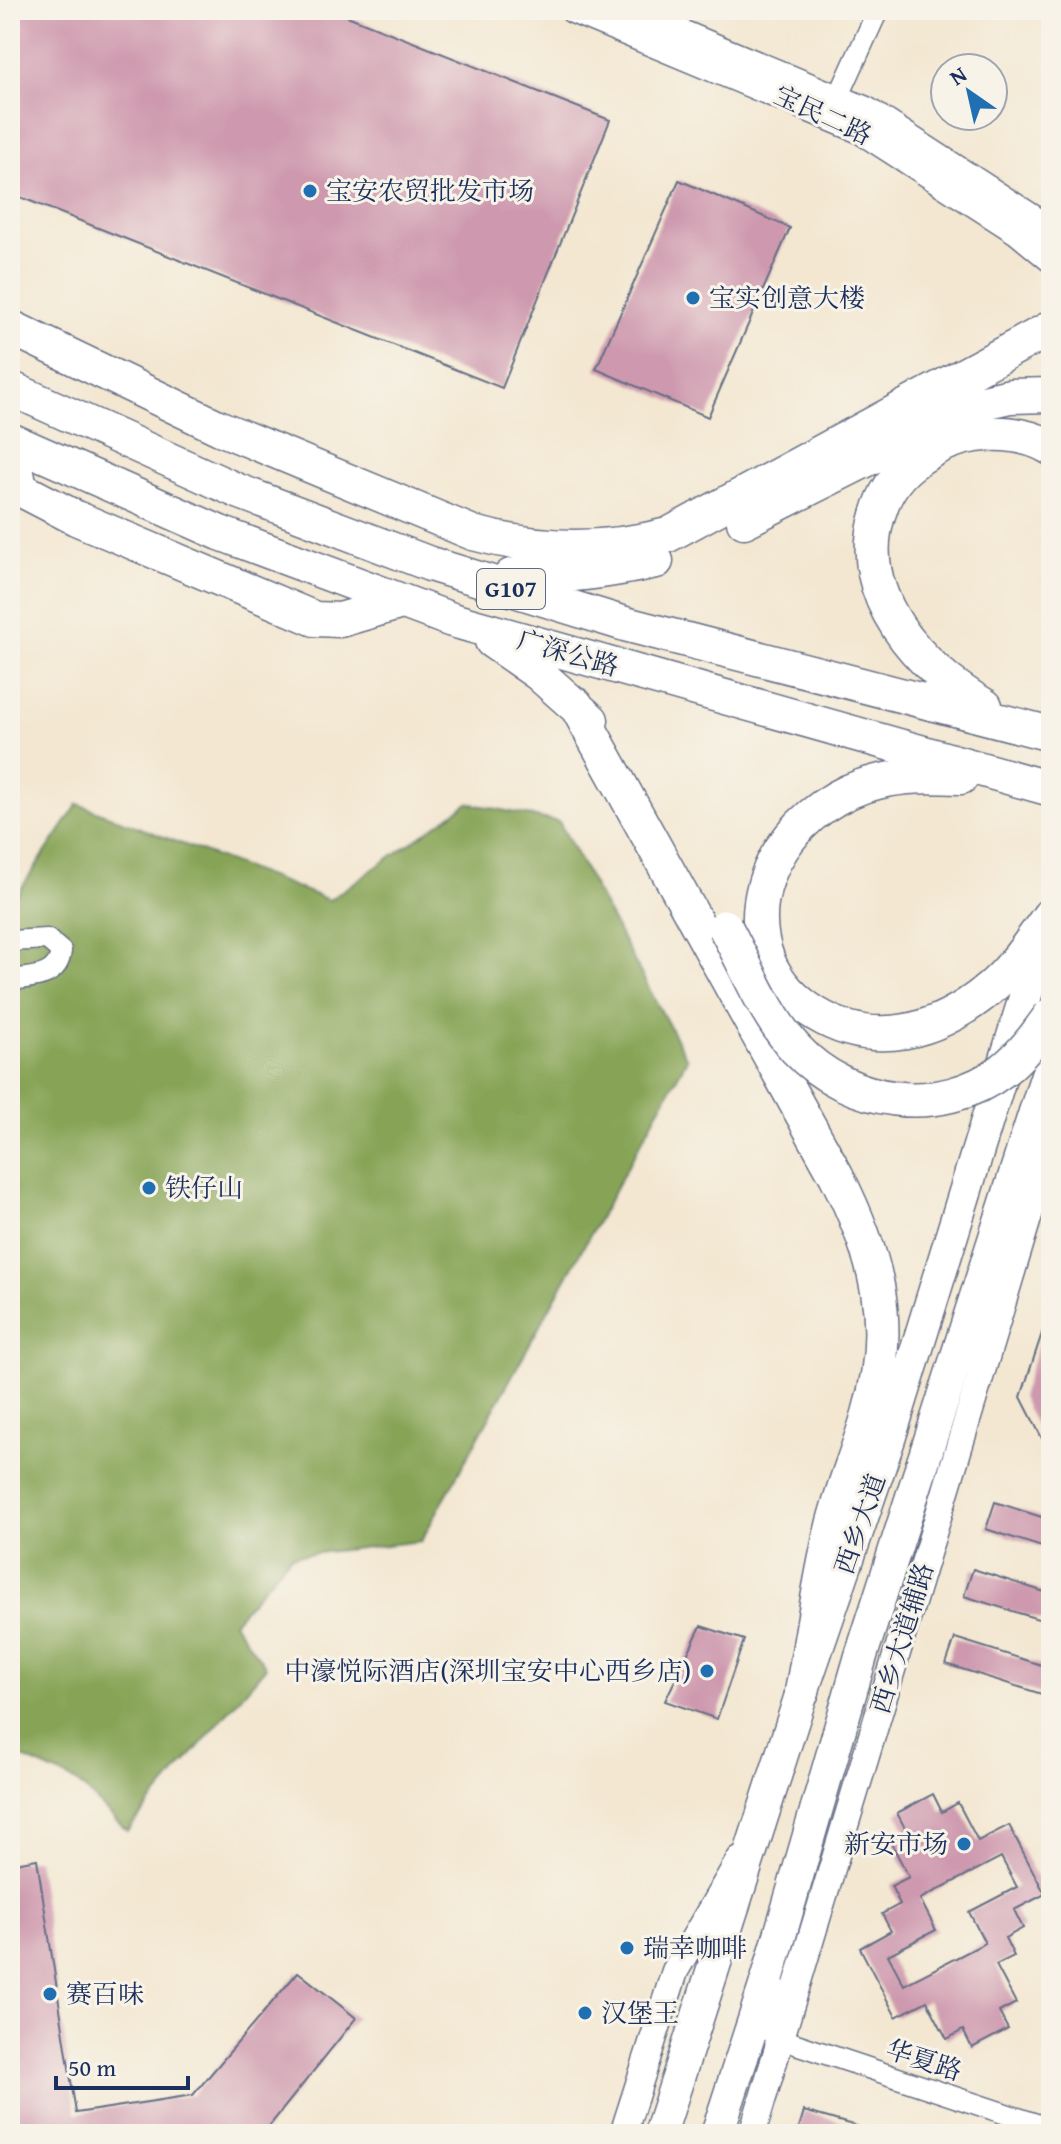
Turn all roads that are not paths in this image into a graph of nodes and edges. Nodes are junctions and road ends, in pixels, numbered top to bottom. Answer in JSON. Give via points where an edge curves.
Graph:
{"nodes":[{"id":1,"x":573,"y":10,"type":"edge"},
{"id":2,"x":626,"y":10,"type":"edge"},
{"id":3,"x":878,"y":10,"type":"edge"},
{"id":4,"x":834,"y":106,"type":"junction"},
{"id":5,"x":1051,"y":230,"type":"edge"},
{"id":6,"x":1051,"y":259,"type":"edge"},
{"id":7,"x":10,"y":327,"type":"edge"},
{"id":8,"x":1051,"y":328,"type":"edge"},
{"id":9,"x":10,"y":388,"type":"edge"},
{"id":10,"x":1051,"y":395,"type":"edge"},
{"id":11,"x":10,"y":441,"type":"edge"},
{"id":12,"x":1051,"y":448,"type":"edge"},
{"id":13,"x":430,"y":564,"type":"junction"},
{"id":14,"x":402,"y":602,"type":"junction"},
{"id":15,"x":452,"y":620,"type":"junction"},
{"id":16,"x":576,"y":705,"type":"junction"},
{"id":17,"x":1042,"y":731,"type":"edge"},
{"id":18,"x":1018,"y":779,"type":"junction"},
{"id":19,"x":1051,"y":789,"type":"edge"},
{"id":20,"x":1050,"y":914,"type":"edge"},
{"id":21,"x":10,"y":941,"type":"edge"},
{"id":22,"x":10,"y":980,"type":"edge"},
{"id":23,"x":1051,"y":1015,"type":"edge"},
{"id":24,"x":1051,"y":1062,"type":"edge"},
{"id":25,"x":1051,"y":1142,"type":"edge"},
{"id":26,"x":802,"y":1692,"type":"junction"},
{"id":27,"x":764,"y":1818,"type":"junction"},
{"id":28,"x":767,"y":1980,"type":"junction"},
{"id":29,"x":781,"y":2039,"type":"junction"},
{"id":30,"x":1051,"y":2129,"type":"edge"},
{"id":31,"x":623,"y":2134,"type":"edge"},
{"id":32,"x":660,"y":2134,"type":"edge"},
{"id":33,"x":717,"y":2134,"type":"edge"},
{"id":34,"x":752,"y":2134,"type":"edge"}],
"edges":[{"from":1,"to":4,"type":"street","name":"宝民二路"},
{"from":2,"to":4,"type":"street","name":"宝民二路"},
{"from":3,"to":4,"type":"street"},
{"from":4,"to":5,"type":"street","name":"宝民二路","via":[[920,142]]},
{"from":4,"to":6,"type":"street","name":"宝民二路"},
{"from":7,"to":8,"type":"highway","via":[[220,428],[473,533],[516,545],[581,548],[624,546],[668,535]]},
{"from":9,"to":13,"type":"highway","name":"广深公路","number":"G107","via":[[238,491]]},
{"from":10,"to":13,"type":"highway","via":[[1010,396],[950,416],[669,558],[560,578]]},
{"from":11,"to":14,"type":"highway","name":"广深公路","number":"G107","via":[[220,533]]},
{"from":11,"to":14,"type":"highway","via":[[20,489],[315,619],[340,620]]},
{"from":12,"to":17,"type":"highway","via":[[1009,433],[968,434],[929,450],[898,475],[883,499],[873,530],[872,558],[889,612],[921,658],[992,710]]},
{"from":13,"to":17,"type":"highway","name":"广深公路","number":"G107","via":[[625,624]]},
{"from":14,"to":15,"type":"highway","name":"广深公路","number":"G107"},
{"from":15,"to":16,"type":"highway","via":[[497,644]]},
{"from":15,"to":18,"type":"highway","name":"广深公路","number":"G107"},
{"from":16,"to":23,"type":"highway","bridge":true,"via":[[642,780],[775,1021],[823,1072],[856,1090],[892,1100],[928,1099],[1000,1072],[1028,1048]]},
{"from":16,"to":26,"type":"highway","via":[[836,1175],[874,1263],[883,1313],[881,1358],[870,1411],[832,1529]]},
{"from":18,"to":19,"type":"highway","name":"广深公路","number":"G107"},
{"from":18,"to":20,"type":"highway","via":[[911,775],[874,782],[816,811],[777,853],[766,882],[760,909],[768,962],[803,1006],[831,1023],[859,1033],[892,1035],[923,1029],[990,989]]},
{"from":20,"to":26,"type":"main road","name":"西乡大道","bridge":true,"via":[[889,1439]]},
{"from":21,"to":22,"type":"street","via":[[47,939],[61,951],[59,963],[48,974]]},
{"from":24,"to":28,"type":"main road","name":"西乡大道","via":[[861,1656]]},
{"from":25,"to":29,"type":"street","name":"西乡大道辅路"},
{"from":26,"to":27,"type":"main road","name":"西乡大道"},
{"from":27,"to":31,"type":"street","via":[[675,1971]]},
{"from":27,"to":32,"type":"main road","name":"西乡大道"},
{"from":28,"to":29,"type":"main road"},
{"from":28,"to":33,"type":"main road","name":"西乡大道"},
{"from":29,"to":30,"type":"street","name":"华夏路"},
{"from":29,"to":34,"type":"street","name":"西乡大道辅路"}]}
